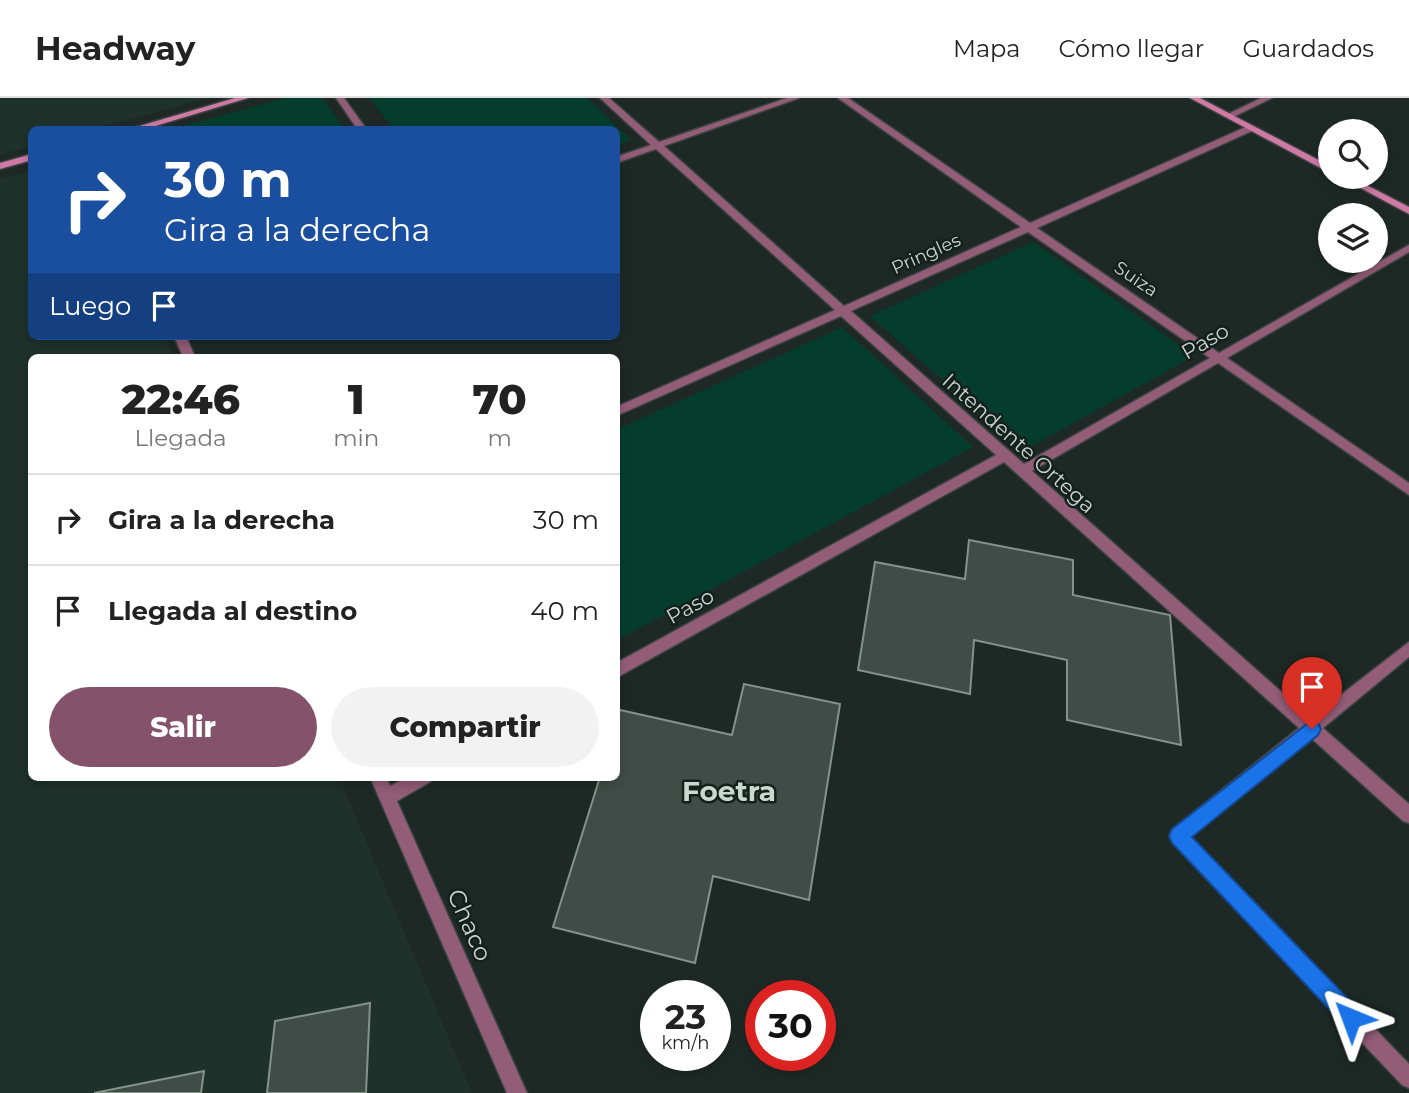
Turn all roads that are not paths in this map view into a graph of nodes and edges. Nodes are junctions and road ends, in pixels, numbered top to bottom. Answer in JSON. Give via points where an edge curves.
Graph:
{"nodes":[{"id":1,"x":244,"y":98,"type":"edge"},
{"id":2,"x":340,"y":98,"type":"edge"},
{"id":3,"x":604,"y":98,"type":"edge"},
{"id":4,"x":795,"y":98,"type":"edge"},
{"id":5,"x":842,"y":98,"type":"edge"},
{"id":6,"x":1194,"y":98,"type":"edge"},
{"id":7,"x":1268,"y":98,"type":"edge"},
{"id":8,"x":1228,"y":116,"type":"junction"},
{"id":9,"x":144,"y":126,"type":"edge"},
{"id":10,"x":359,"y":126,"type":"edge"},
{"id":11,"x":1251,"y":128,"type":"junction"},
{"id":12,"x":656,"y":146,"type":"junction"},
{"id":13,"x":28,"y":158,"type":"edge"},
{"id":14,"x":620,"y":159,"type":"edge"},
{"id":15,"x":1318,"y":164,"type":"edge"},
{"id":16,"x":0,"y":166,"type":"edge"},
{"id":17,"x":1366,"y":189,"type":"edge"},
{"id":18,"x":1409,"y":211,"type":"edge"},
{"id":19,"x":1029,"y":228,"type":"junction"},
{"id":20,"x":1409,"y":248,"type":"edge"},
{"id":21,"x":841,"y":311,"type":"junction"},
{"id":22,"x":1219,"y":357,"type":"junction"},
{"id":23,"x":620,"y":410,"type":"edge"},
{"id":24,"x":1005,"y":456,"type":"junction"},
{"id":25,"x":1022,"y":471,"type":"junction"},
{"id":26,"x":1409,"y":490,"type":"edge"},
{"id":27,"x":1409,"y":648,"type":"edge"},
{"id":28,"x":620,"y":669,"type":"edge"},
{"id":29,"x":1312,"y":729,"type":"junction"},
{"id":30,"x":380,"y":781,"type":"edge"},
{"id":31,"x":417,"y":781,"type":"edge"},
{"id":32,"x":387,"y":797,"type":"junction"},
{"id":33,"x":1409,"y":815,"type":"edge"},
{"id":34,"x":1409,"y":1078,"type":"edge"},
{"id":35,"x":517,"y":1093,"type":"edge"}],
"edges":[{"from":1,"to":9,"type":"main road"},
{"from":2,"to":10,"type":"street"},
{"from":3,"to":12,"type":"street","name":"Intendente Ortega"},
{"from":4,"to":12,"type":"street"},
{"from":5,"to":19,"type":"street","name":"Suiza"},
{"from":6,"to":8,"type":"main road"},
{"from":7,"to":8,"type":"street"},
{"from":8,"to":11,"type":"main road"},
{"from":11,"to":15,"type":"main road"},
{"from":11,"to":19,"type":"street","name":"Pringles"},
{"from":12,"to":14,"type":"street"},
{"from":12,"to":21,"type":"street","name":"Intendente Ortega"},
{"from":13,"to":16,"type":"main road"},
{"from":17,"to":18,"type":"main road"},
{"from":19,"to":21,"type":"street","name":"Pringles"},
{"from":19,"to":22,"type":"street","name":"Suiza"},
{"from":20,"to":22,"type":"street","name":"Paso"},
{"from":21,"to":23,"type":"street","name":"Pringles"},
{"from":21,"to":24,"type":"street","name":"Intendente Ortega"},
{"from":22,"to":25,"type":"street","name":"Paso"},
{"from":22,"to":26,"type":"street","name":"Suiza"},
{"from":24,"to":25,"type":"street","name":"Intendente Ortega"},
{"from":24,"to":28,"type":"street","name":"Paso"},
{"from":25,"to":29,"type":"street","name":"Intendente Ortega"},
{"from":27,"to":29,"type":"street"},
{"from":29,"to":33,"type":"street","name":"Intendente Ortega"},
{"from":29,"to":34,"type":"street","via":[[1178,836]]},
{"from":30,"to":32,"type":"street","name":"Chaco"},
{"from":31,"to":32,"type":"street"},
{"from":32,"to":35,"type":"street","name":"Chaco"}]}
